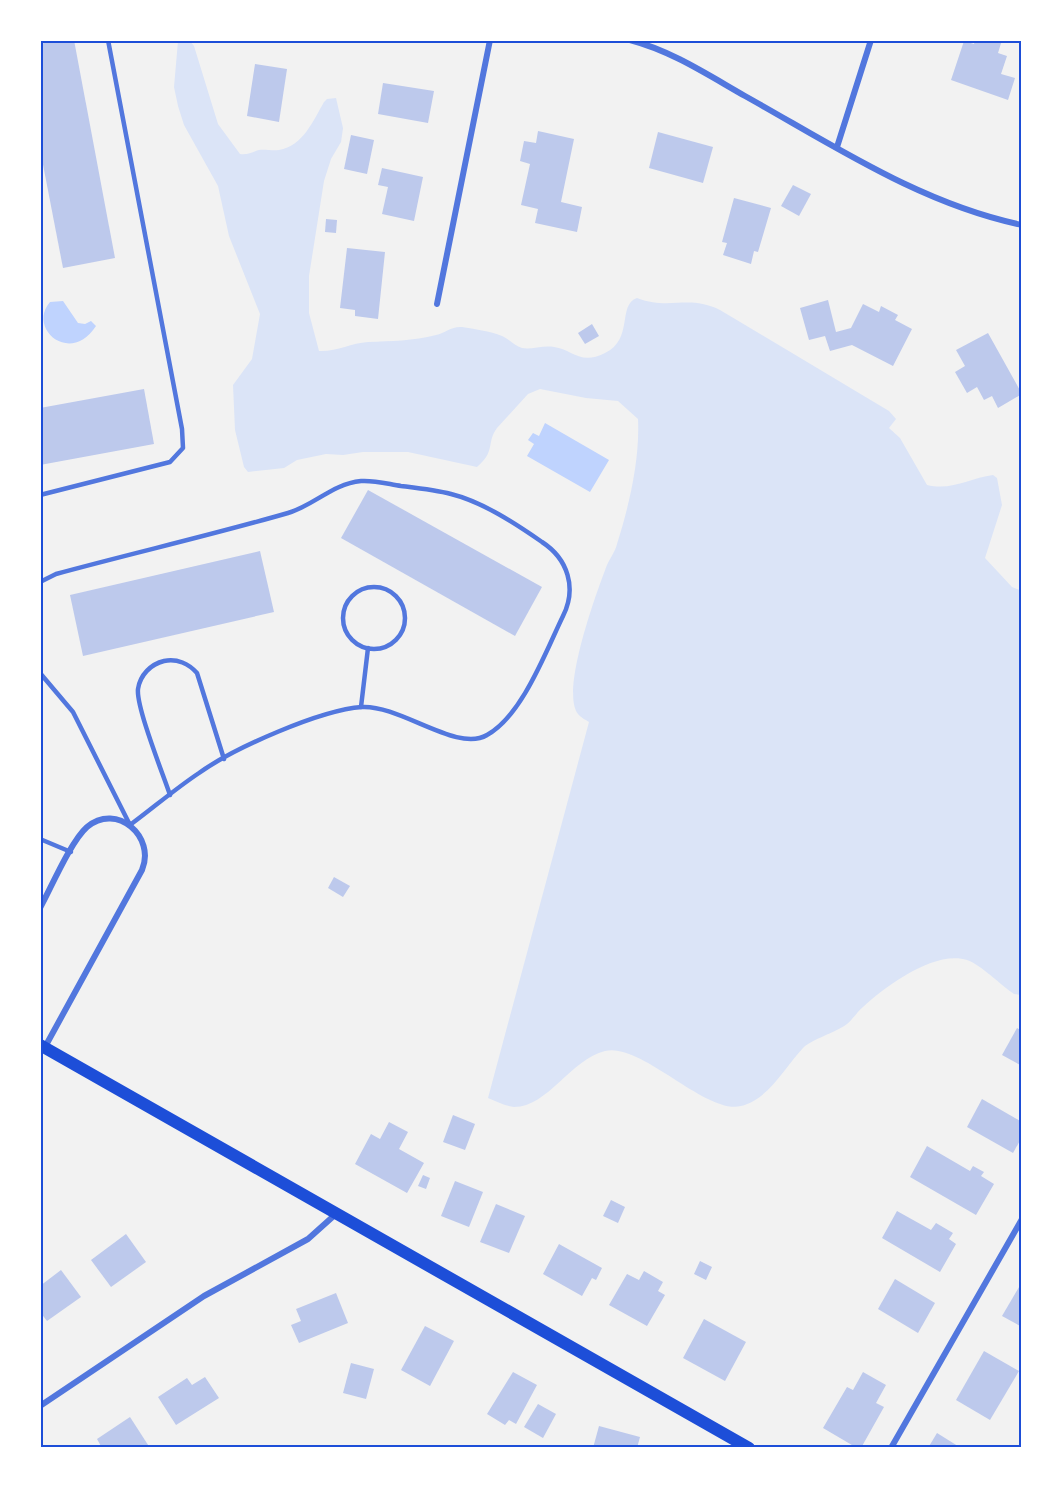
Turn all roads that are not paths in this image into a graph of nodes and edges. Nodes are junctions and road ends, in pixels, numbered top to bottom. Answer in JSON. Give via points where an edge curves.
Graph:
{"nodes":[{"id":1,"x":108,"y":40,"type":"edge"},
{"id":2,"x":490,"y":40,"type":"edge"},
{"id":3,"x":630,"y":40,"type":"edge"},
{"id":4,"x":871,"y":40,"type":"edge"},
{"id":5,"x":837,"y":147,"type":"junction"},
{"id":6,"x":1022,"y":225,"type":"edge"},
{"id":7,"x":437,"y":304,"type":"dead end"},
{"id":8,"x":40,"y":495,"type":"edge"},
{"id":9,"x":40,"y":582,"type":"edge"},
{"id":10,"x":368,"y":648,"type":"junction"},
{"id":11,"x":40,"y":673,"type":"edge"},
{"id":12,"x":361,"y":707,"type":"junction"},
{"id":13,"x":224,"y":759,"type":"junction"},
{"id":14,"x":170,"y":795,"type":"junction"},
{"id":15,"x":130,"y":825,"type":"junction"},
{"id":16,"x":40,"y":839,"type":"edge"},
{"id":17,"x":71,"y":852,"type":"junction"},
{"id":18,"x":41,"y":907,"type":"edge"},
{"id":19,"x":43,"y":1046,"type":"edge"},
{"id":20,"x":337,"y":1212,"type":"junction"},
{"id":21,"x":1022,"y":1219,"type":"edge"},
{"id":22,"x":40,"y":1406,"type":"edge"},
{"id":23,"x":748,"y":1448,"type":"edge"},
{"id":24,"x":891,"y":1448,"type":"edge"}],
"edges":[{"from":1,"to":8,"type":"lane","via":[[183,448],[170,462]]},
{"from":2,"to":7,"type":"street"},
{"from":3,"to":5,"type":"street","via":[[669,54]]},
{"from":4,"to":5,"type":"street"},
{"from":5,"to":6,"type":"street","via":[[962,210]]},
{"from":9,"to":12,"type":"lane","via":[[56,574],[292,512],[342,484],[364,481],[436,491],[468,500],[530,533],[564,563],[570,582],[568,607],[509,716],[487,735],[456,738],[397,713]]},
{"from":10,"to":10,"type":"lane","via":[[350,638],[343,612],[359,590],[380,587],[392,591],[400,601],[404,626],[393,642],[381,648]]},
{"from":10,"to":12,"type":"lane"},
{"from":11,"to":15,"type":"lane","via":[[73,712]]},
{"from":12,"to":13,"type":"lane","via":[[276,732]]},
{"from":13,"to":14,"type":"lane"},
{"from":13,"to":14,"type":"lane","via":[[197,674],[178,661],[152,666],[141,679],[138,698]]},
{"from":14,"to":15,"type":"lane"},
{"from":15,"to":17,"type":"street","via":[[116,819],[94,822],[83,831]]},
{"from":15,"to":19,"type":"street","via":[[144,842],[144,864]]},
{"from":16,"to":17,"type":"lane"},
{"from":17,"to":18,"type":"street"},
{"from":19,"to":20,"type":"main road"},
{"from":20,"to":22,"type":"street","via":[[308,1239],[204,1296]]},
{"from":20,"to":23,"type":"main road"},
{"from":21,"to":24,"type":"street"}]}
